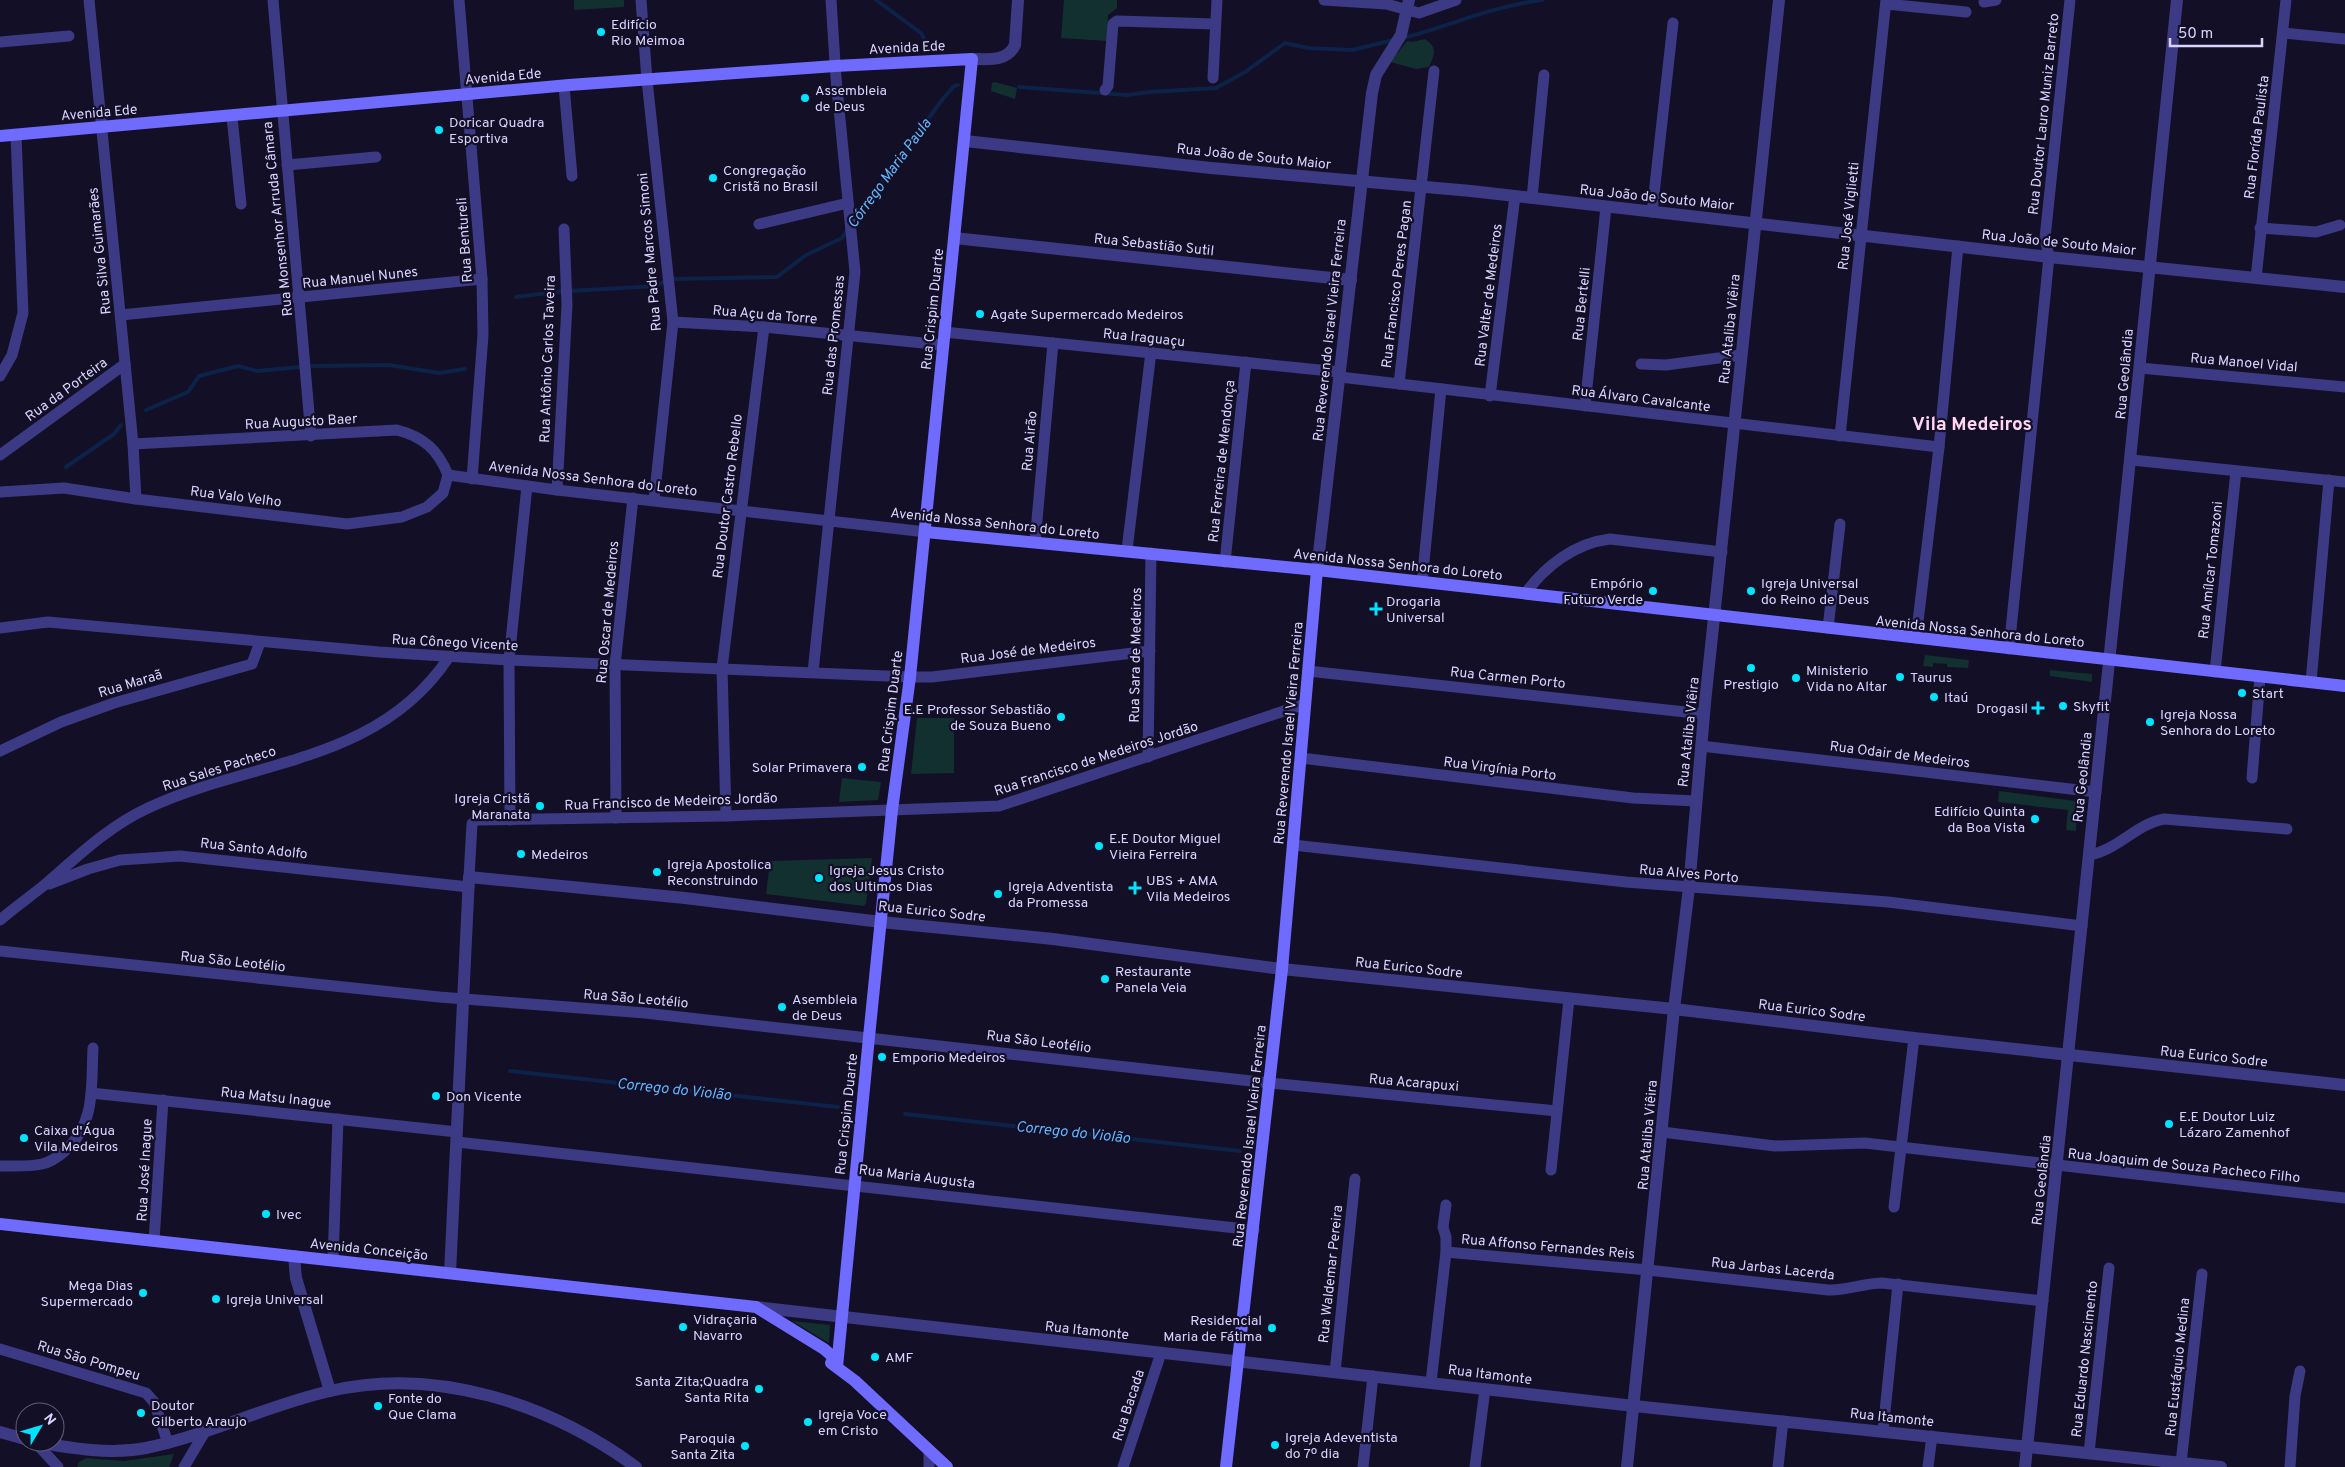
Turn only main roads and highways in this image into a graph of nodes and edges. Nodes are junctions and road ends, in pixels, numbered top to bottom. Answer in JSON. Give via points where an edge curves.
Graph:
{"nodes":[{"id":1,"x":972,"y":59,"type":"joint"},
{"id":2,"x":0,"y":136,"type":"edge"},
{"id":3,"x":926,"y":532,"type":"junction"},
{"id":4,"x":1317,"y":570,"type":"junction"},
{"id":5,"x":2345,"y":686,"type":"edge"},
{"id":6,"x":0,"y":1224,"type":"edge"},
{"id":7,"x":736,"y":1304,"type":"junction"},
{"id":8,"x":836,"y":1366,"type":"junction"},
{"id":9,"x":947,"y":1467,"type":"edge"},
{"id":10,"x":1226,"y":1467,"type":"edge"}],
"edges":[{"from":1,"to":2,"type":"main road","name":"Avenida Ede","via":[[564,86]]},
{"from":1,"to":3,"type":"main road","name":"Rua Crispim Duarte"},
{"from":3,"to":4,"type":"main road","name":"Avenida Nossa Senhora do Loreto"},
{"from":3,"to":8,"type":"main road","name":"Rua Crispim Duarte","via":[[892,810]]},
{"from":4,"to":5,"type":"main road","name":"Avenida Nossa Senhora do Loreto"},
{"from":4,"to":10,"type":"main road","name":"Rua Reverendo Israel Vieira Ferreira","via":[[1282,969]]},
{"from":6,"to":7,"type":"main road","name":"Avenida Conceição"},
{"from":7,"to":8,"type":"main road","name":"Avenida Conceição"},
{"from":7,"to":8,"type":"main road","name":"Avenida Conceição","via":[[756,1307],[824,1349]]},
{"from":8,"to":9,"type":"main road","name":"Avenida Conceição"}]}
